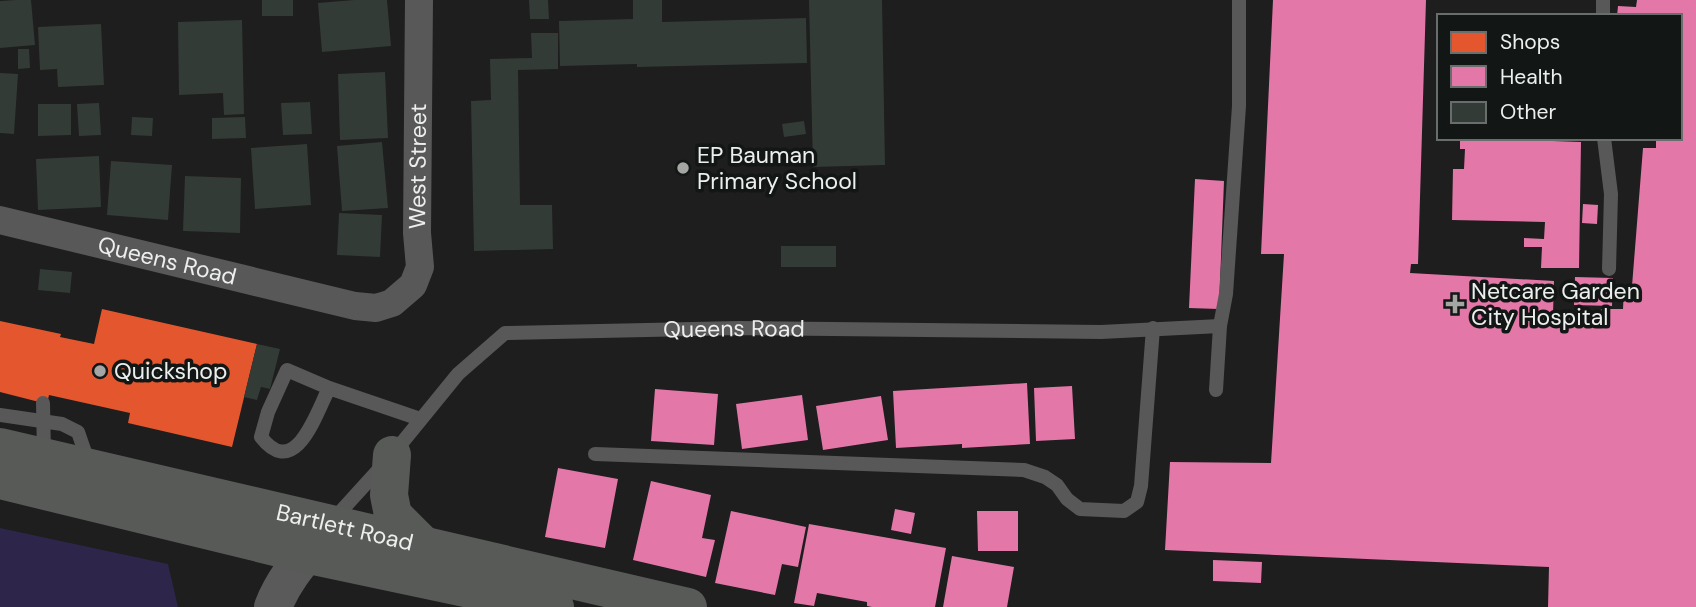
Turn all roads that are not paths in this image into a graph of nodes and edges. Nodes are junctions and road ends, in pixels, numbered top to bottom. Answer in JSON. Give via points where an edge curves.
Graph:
{"nodes":[{"id":1,"x":419,"y":0,"type":"edge"},
{"id":2,"x":1239,"y":0,"type":"edge"},
{"id":3,"x":1604,"y":140,"type":"edge"},
{"id":4,"x":0,"y":220,"type":"edge"},
{"id":5,"x":1609,"y":269,"type":"dead end"},
{"id":6,"x":376,"y":308,"type":"joint"},
{"id":7,"x":1220,"y":326,"type":"junction"},
{"id":8,"x":1153,"y":328,"type":"junction"},
{"id":9,"x":329,"y":388,"type":"junction"},
{"id":10,"x":1216,"y":390,"type":"dead end"},
{"id":11,"x":43,"y":403,"type":"dead end"},
{"id":12,"x":0,"y":415,"type":"edge"},
{"id":13,"x":420,"y":419,"type":"junction"},
{"id":14,"x":44,"y":440,"type":"junction"},
{"id":15,"x":0,"y":447,"type":"edge"},
{"id":16,"x":594,"y":454,"type":"dead end"},
{"id":17,"x":392,"y":455,"type":"junction"},
{"id":18,"x":0,"y":480,"type":"edge"},
{"id":19,"x":331,"y":523,"type":"junction"},
{"id":20,"x":423,"y":545,"type":"junction"},
{"id":21,"x":304,"y":554,"type":"junction"},
{"id":22,"x":273,"y":607,"type":"edge"},
{"id":23,"x":555,"y":607,"type":"edge"},
{"id":24,"x":688,"y":607,"type":"edge"}],
"edges":[{"from":1,"to":6,"type":"street","name":"West Street","via":[[420,267],[403,295]]},
{"from":2,"to":7,"type":"lane","via":[[1239,106]]},
{"from":3,"to":5,"type":"lane","via":[[1611,194]]},
{"from":4,"to":6,"type":"street","name":"Queens Road"},
{"from":7,"to":8,"type":"lane","name":"Queens Road"},
{"from":7,"to":10,"type":"lane"},
{"from":8,"to":13,"type":"lane","name":"Queens Road","via":[[1101,332],[739,328],[505,333],[458,374]]},
{"from":8,"to":16,"type":"lane","via":[[1141,486],[1136,502],[1124,511],[1080,509],[1057,485],[1024,470]]},
{"from":9,"to":9,"type":"lane","via":[[302,442],[293,450],[269,448],[261,437],[287,370]]},
{"from":9,"to":13,"type":"lane"},
{"from":11,"to":14,"type":"lane"},
{"from":12,"to":14,"type":"lane"},
{"from":13,"to":17,"type":"lane","name":"Queens Road"},
{"from":14,"to":15,"type":"main road","name":"Bartlett Road"},
{"from":14,"to":19,"type":"main road","name":"Bartlett Road","via":[[90,468]]},
{"from":17,"to":19,"type":"lane","name":"Queens Road"},
{"from":17,"to":20,"type":"main road","via":[[389,495],[393,515]]},
{"from":18,"to":21,"type":"main road","name":"Bartlett Road"},
{"from":19,"to":20,"type":"main road","name":"Bartlett Road"},
{"from":19,"to":21,"type":"main road"},
{"from":20,"to":24,"type":"main road","name":"Bartlett Road"},
{"from":21,"to":22,"type":"main road"},
{"from":21,"to":23,"type":"main road","name":"Bartlett Road"}]}
